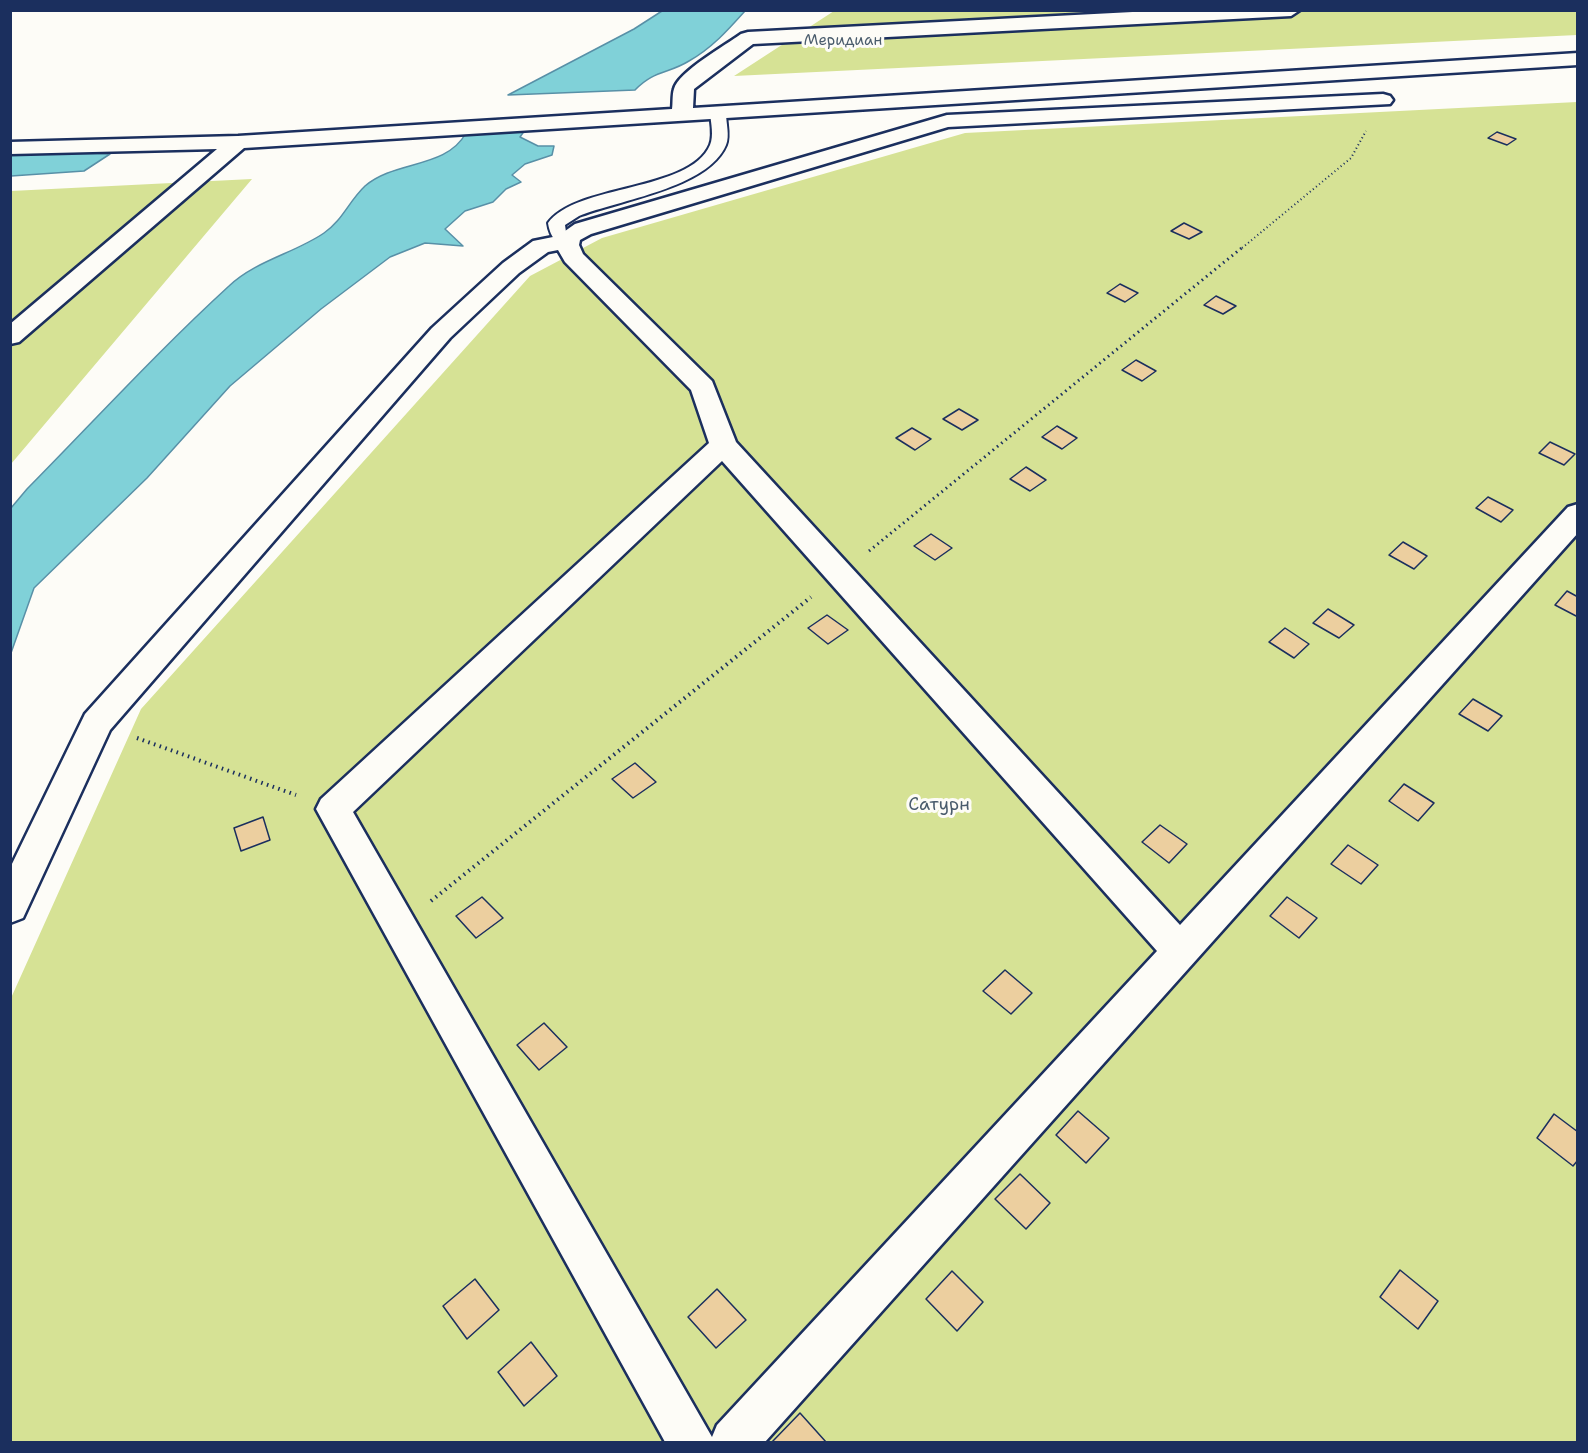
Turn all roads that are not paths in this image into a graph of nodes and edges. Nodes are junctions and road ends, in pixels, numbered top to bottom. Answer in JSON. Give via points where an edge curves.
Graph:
{"nodes":[{"id":1,"x":1291,"y":10,"type":"edge"},
{"id":2,"x":1578,"y":58,"type":"edge"},
{"id":3,"x":1383,"y":100,"type":"road end"},
{"id":4,"x":718,"y":113,"type":"junction"},
{"id":5,"x":682,"y":116,"type":"junction"},
{"id":6,"x":238,"y":142,"type":"junction"},
{"id":7,"x":10,"y":148,"type":"edge"},
{"id":8,"x":568,"y":241,"type":"junction"},
{"id":9,"x":10,"y":337,"type":"edge"},
{"id":10,"x":723,"y":445,"type":"junction"},
{"id":11,"x":1578,"y":514,"type":"edge"},
{"id":12,"x":10,"y":907,"type":"edge"},
{"id":13,"x":1180,"y":951,"type":"junction"},
{"id":14,"x":691,"y":1443,"type":"edge"},
{"id":15,"x":734,"y":1443,"type":"edge"}],
"edges":[{"from":1,"to":5,"type":"street","via":[[748,38],[684,88]]},
{"from":2,"to":4,"type":"street"},
{"from":3,"to":8,"type":"street","via":[[947,121],[583,229]]},
{"from":4,"to":5,"type":"street"},
{"from":4,"to":8,"type":"lane","via":[[719,143],[704,165],[670,181],[567,214],[556,224],[558,234]]},
{"from":5,"to":6,"type":"street"},
{"from":6,"to":7,"type":"street"},
{"from":6,"to":9,"type":"street"},
{"from":8,"to":10,"type":"street","via":[[573,257],[703,387]]},
{"from":8,"to":12,"type":"street","via":[[541,246],[511,268],[441,333],[97,723]]},
{"from":10,"to":13,"type":"street"},
{"from":10,"to":14,"type":"street","via":[[333,809]]},
{"from":11,"to":13,"type":"street"},
{"from":13,"to":15,"type":"street"}]}
